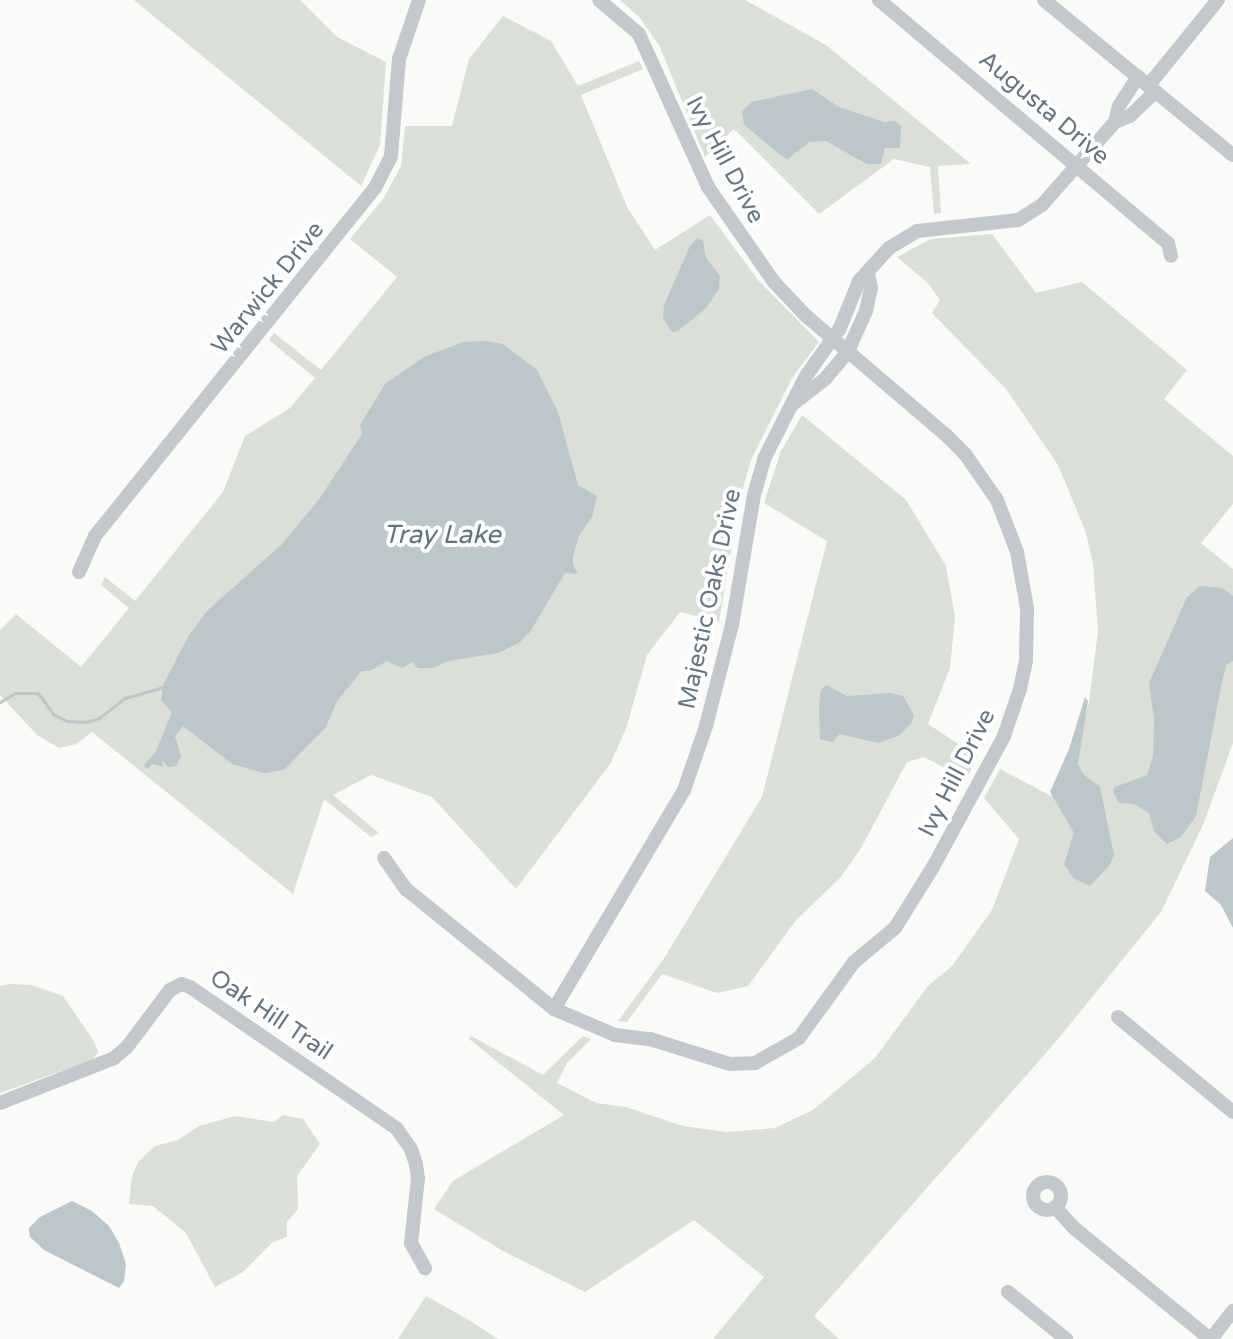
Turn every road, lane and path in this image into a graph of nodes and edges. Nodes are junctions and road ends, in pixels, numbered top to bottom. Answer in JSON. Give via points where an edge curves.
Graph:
{"nodes":[{"id":1,"x":419,"y":0,"type":"edge"},
{"id":2,"x":599,"y":0,"type":"edge"},
{"id":3,"x":879,"y":0,"type":"edge"},
{"id":4,"x":1044,"y":0,"type":"edge"},
{"id":5,"x":1218,"y":0,"type":"edge"},
{"id":6,"x":1147,"y":85,"type":"junction"},
{"id":7,"x":1115,"y":122,"type":"junction"},
{"id":8,"x":1233,"y":155,"type":"edge"},
{"id":9,"x":1079,"y":166,"type":"junction"},
{"id":10,"x":1171,"y":256,"type":"dead end"},
{"id":11,"x":868,"y":274,"type":"junction"},
{"id":12,"x":833,"y":340,"type":"junction"},
{"id":13,"x":847,"y":353,"type":"junction"},
{"id":14,"x":790,"y":406,"type":"junction"},
{"id":15,"x":79,"y":572,"type":"dead end"},
{"id":16,"x":384,"y":858,"type":"dead end"},
{"id":17,"x":554,"y":1009,"type":"junction"},
{"id":18,"x":1118,"y":1017,"type":"dead end"},
{"id":19,"x":0,"y":1103,"type":"edge"},
{"id":20,"x":1233,"y":1112,"type":"edge"},
{"id":21,"x":1055,"y":1207,"type":"dead end"},
{"id":22,"x":425,"y":1268,"type":"dead end"},
{"id":23,"x":1008,"y":1292,"type":"dead end"},
{"id":24,"x":1233,"y":1311,"type":"edge"},
{"id":25,"x":1066,"y":1339,"type":"edge"},
{"id":26,"x":1210,"y":1339,"type":"edge"}],
"edges":[{"from":1,"to":15,"type":"street","name":"Warwick Drive","via":[[399,59],[391,156],[375,188],[95,536]]},
{"from":2,"to":12,"type":"street","name":"Ivy Hill Drive","via":[[639,34],[686,146],[740,238],[793,304]]},
{"from":3,"to":9,"type":"street","name":"Augusta Drive"},
{"from":4,"to":6,"type":"street"},
{"from":5,"to":6,"type":"street"},
{"from":6,"to":7,"type":"street","name":"Majestic Oaks Drive","via":[[1119,106]]},
{"from":6,"to":7,"type":"street","name":"Majestic Oaks Drive","via":[[1130,116]]},
{"from":6,"to":8,"type":"street"},
{"from":7,"to":9,"type":"street","name":"Majestic Oaks Drive"},
{"from":9,"to":10,"type":"street","name":"Augusta Drive","via":[[1168,243]]},
{"from":9,"to":11,"type":"street","name":"Majestic Oaks Drive","via":[[1030,214],[917,231],[889,248]]},
{"from":11,"to":12,"type":"street","name":"Majestic Oaks Drive","via":[[859,281]]},
{"from":11,"to":13,"type":"street","name":"Majestic Oaks Drive","via":[[866,311]]},
{"from":12,"to":13,"type":"street","name":"Ivy Hill Drive"},
{"from":12,"to":14,"type":"street","name":"Majestic Oaks Drive"},
{"from":13,"to":14,"type":"street","name":"Majestic Oaks Drive","via":[[825,379]]},
{"from":13,"to":17,"type":"street","name":"Ivy Hill Drive","via":[[965,454],[1008,525],[1023,580],[1028,634],[1020,689],[1004,736],[895,928],[854,962],[799,1038],[773,1056],[730,1064],[650,1039],[597,1030]]},
{"from":14,"to":17,"type":"street","name":"Majestic Oaks Drive","via":[[764,459],[754,495],[732,625],[684,790]]},
{"from":16,"to":17,"type":"street","name":"Ivy Hill Drive","via":[[406,889]]},
{"from":18,"to":20,"type":"street"},
{"from":19,"to":22,"type":"street","name":"Oak Hill Trail","via":[[114,1058],[170,990],[182,984],[190,987],[397,1129],[416,1164],[411,1243]]},
{"from":21,"to":26,"type":"street"},
{"from":23,"to":25,"type":"street"},
{"from":24,"to":26,"type":"street"}]}
